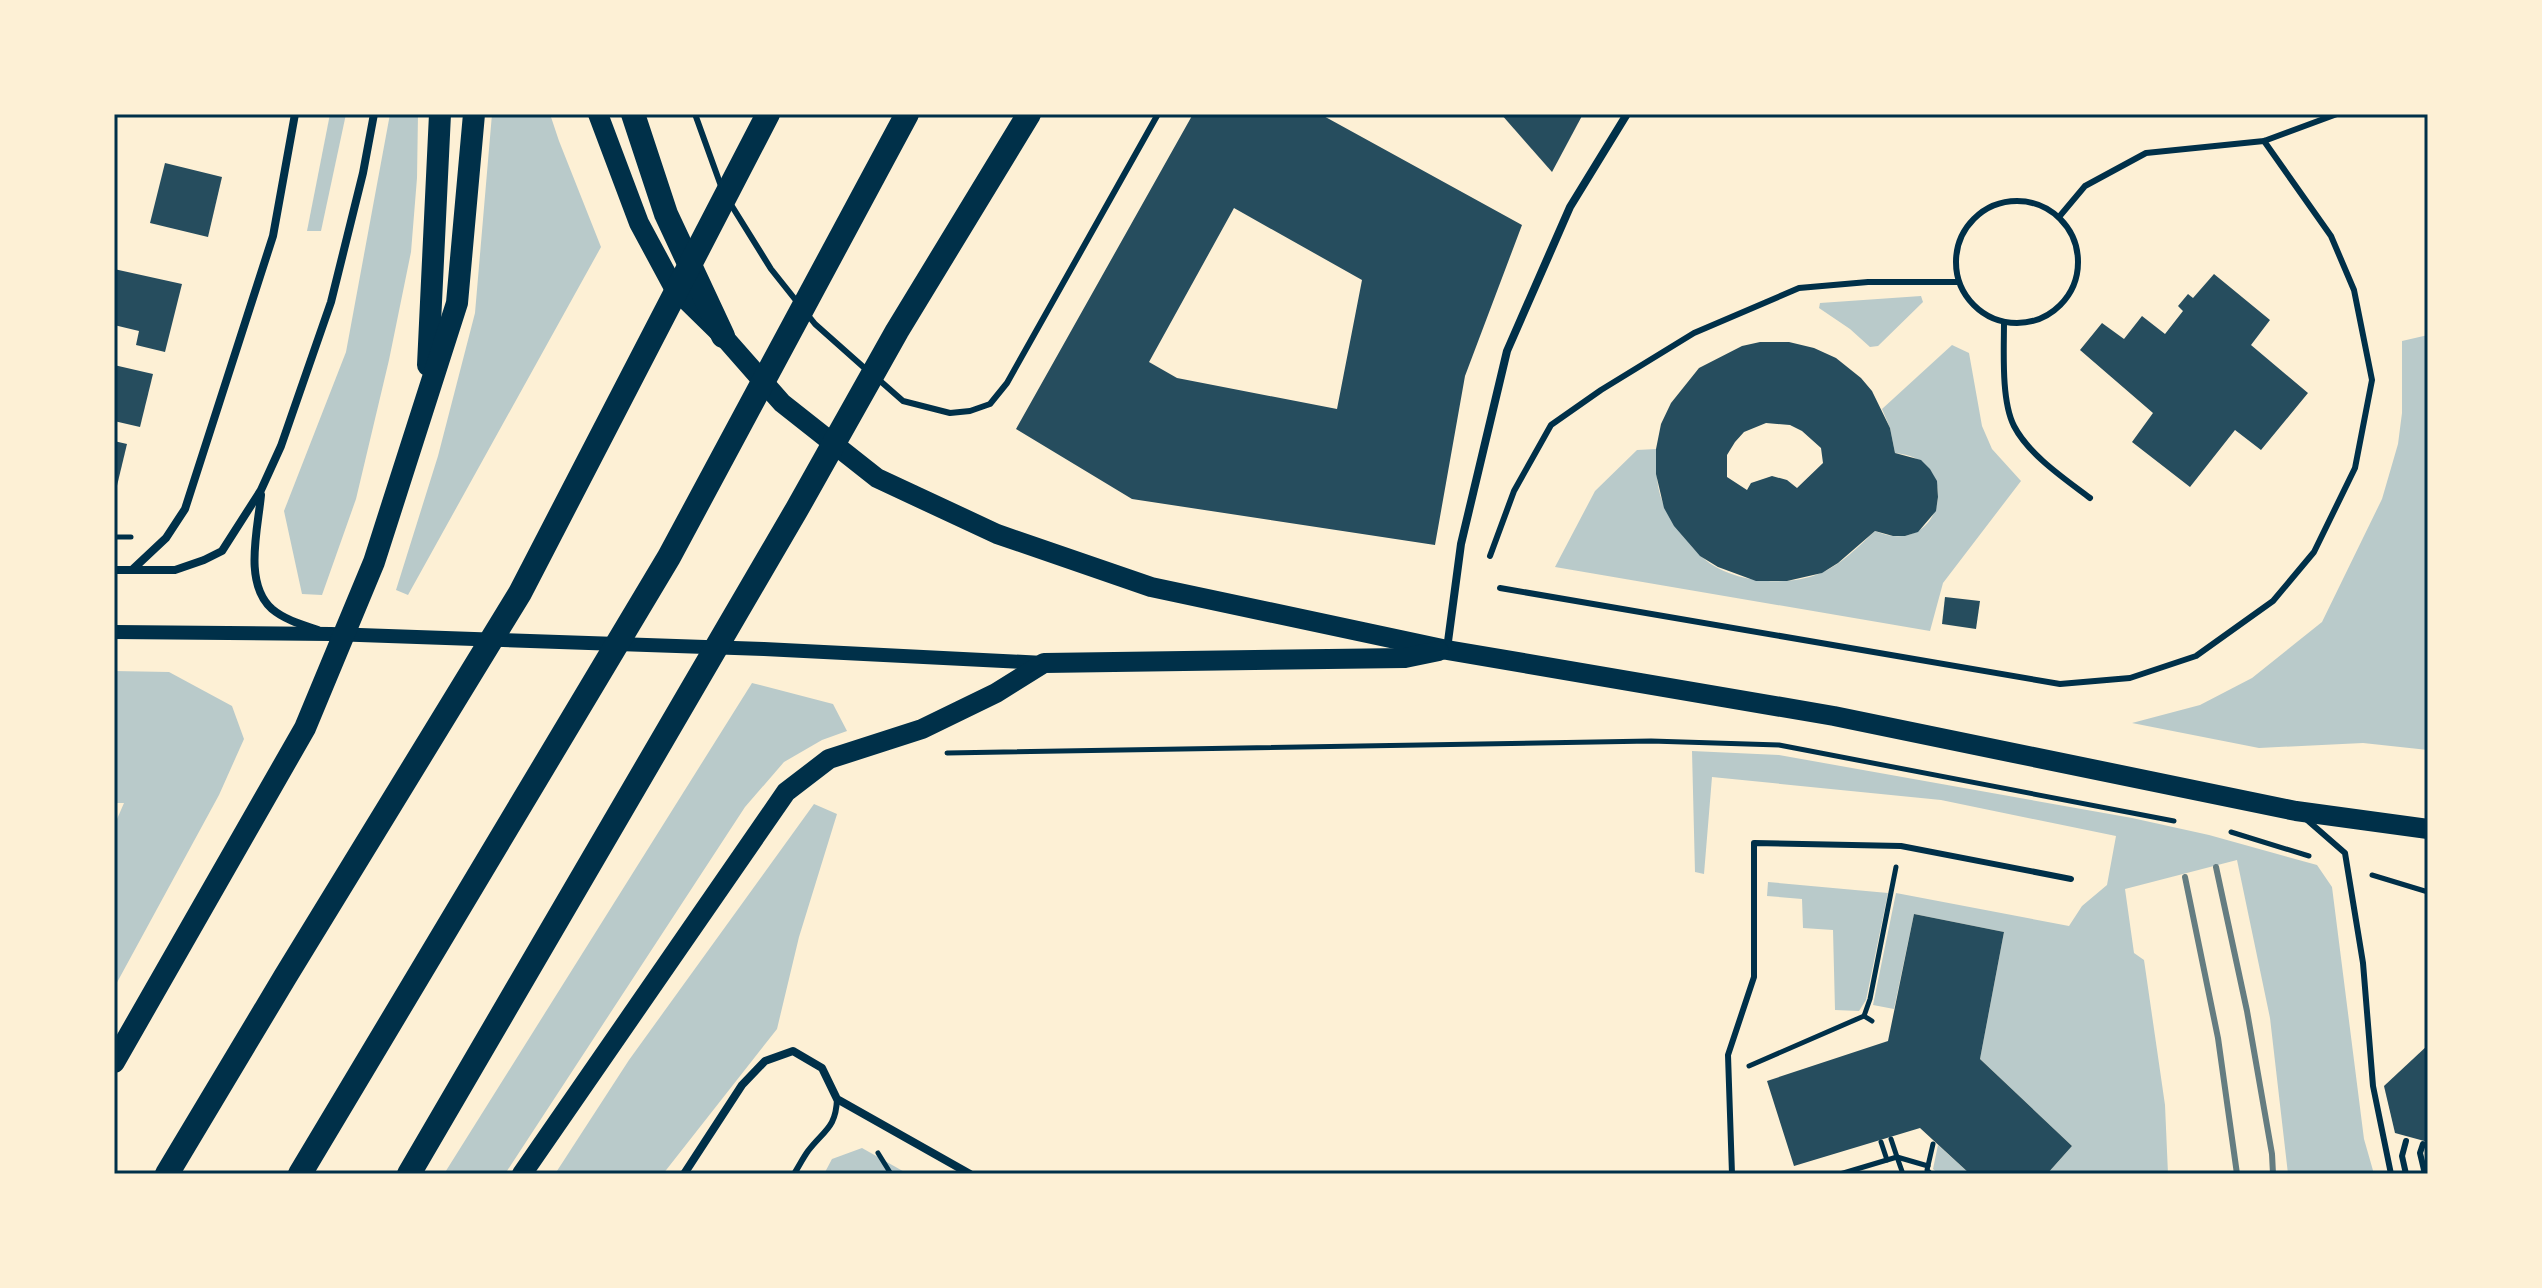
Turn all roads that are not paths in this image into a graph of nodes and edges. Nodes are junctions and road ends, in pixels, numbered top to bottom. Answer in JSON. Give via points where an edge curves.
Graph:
{"nodes":[{"id":1,"x":295,"y":114,"type":"edge"},
{"id":2,"x":374,"y":114,"type":"edge"},
{"id":3,"x":440,"y":114,"type":"edge"},
{"id":4,"x":474,"y":114,"type":"edge"},
{"id":5,"x":598,"y":114,"type":"edge"},
{"id":6,"x":633,"y":114,"type":"edge"},
{"id":7,"x":695,"y":114,"type":"edge"},
{"id":8,"x":768,"y":114,"type":"edge"},
{"id":9,"x":907,"y":114,"type":"edge"},
{"id":10,"x":1029,"y":114,"type":"edge"},
{"id":11,"x":1158,"y":114,"type":"edge"},
{"id":12,"x":1627,"y":114,"type":"edge"},
{"id":13,"x":2337,"y":114,"type":"edge"},
{"id":14,"x":2264,"y":141,"type":"junction"},
{"id":15,"x":2059,"y":217,"type":"junction"},
{"id":16,"x":1958,"y":282,"type":"junction"},
{"id":17,"x":2004,"y":322,"type":"junction"},
{"id":18,"x":723,"y":336,"type":"junction"},
{"id":19,"x":426,"y":394,"type":"junction"},
{"id":20,"x":261,"y":490,"type":"junction"},
{"id":21,"x":2090,"y":498,"type":"dead end"},
{"id":22,"x":1490,"y":556,"type":"dead end"},
{"id":23,"x":133,"y":569,"type":"junction"},
{"id":24,"x":114,"y":570,"type":"edge"},
{"id":25,"x":1500,"y":588,"type":"dead end"},
{"id":26,"x":114,"y":632,"type":"edge"},
{"id":27,"x":331,"y":634,"type":"junction"},
{"id":28,"x":1447,"y":650,"type":"junction"},
{"id":29,"x":1044,"y":663,"type":"junction"},
{"id":30,"x":2296,"y":811,"type":"junction"},
{"id":31,"x":2428,"y":829,"type":"edge"},
{"id":32,"x":2071,"y":879,"type":"dead end"},
{"id":33,"x":114,"y":1062,"type":"edge"},
{"id":34,"x":837,"y":1099,"type":"junction"},
{"id":35,"x":2406,"y":1141,"type":"dead end"},
{"id":36,"x":2423,"y":1144,"type":"dead end"},
{"id":37,"x":167,"y":1174,"type":"edge"},
{"id":38,"x":300,"y":1174,"type":"edge"},
{"id":39,"x":409,"y":1174,"type":"edge"},
{"id":40,"x":522,"y":1174,"type":"edge"},
{"id":41,"x":684,"y":1174,"type":"edge"},
{"id":42,"x":794,"y":1174,"type":"edge"},
{"id":43,"x":970,"y":1174,"type":"edge"},
{"id":44,"x":1732,"y":1174,"type":"edge"},
{"id":45,"x":2391,"y":1174,"type":"edge"},
{"id":46,"x":2406,"y":1174,"type":"edge"},
{"id":47,"x":2425,"y":1174,"type":"edge"}],
"edges":[{"from":1,"to":23,"type":"street","via":[[273,236],[185,509],[166,538]]},
{"from":2,"to":20,"type":"street","via":[[331,302]]},
{"from":3,"to":19,"type":"highway"},
{"from":4,"to":19,"type":"highway","via":[[457,303]]},
{"from":5,"to":18,"type":"main road","via":[[639,223],[674,288]]},
{"from":6,"to":18,"type":"highway","via":[[666,214]]},
{"from":7,"to":11,"type":"lane","via":[[724,193],[771,269],[815,324],[903,401],[950,413],[990,404],[1007,383]]},
{"from":8,"to":37,"type":"highway","via":[[520,593]]},
{"from":9,"to":38,"type":"highway","via":[[669,557]]},
{"from":10,"to":39,"type":"highway","via":[[897,331]]},
{"from":12,"to":28,"type":"street","via":[[1570,207],[1507,351],[1461,544]]},
{"from":13,"to":14,"type":"lane"},
{"from":14,"to":15,"type":"lane","via":[[2146,153],[2085,186]]},
{"from":14,"to":25,"type":"lane","via":[[2331,236],[2354,290],[2372,380],[2355,468],[2314,552],[2273,601],[2196,656],[2130,678],[2060,684]]},
{"from":15,"to":16,"type":"lane","via":[[2027,201],[1990,206],[1964,231],[1956,256]]},
{"from":15,"to":17,"type":"lane","via":[[2077,247],[2075,282],[2067,298],[2039,319]]},
{"from":16,"to":17,"type":"lane","via":[[1976,308]]},
{"from":16,"to":22,"type":"lane","via":[[1799,288],[1694,333],[1551,425],[1514,491]]},
{"from":17,"to":21,"type":"lane","via":[[2004,381],[2014,425],[2042,460]]},
{"from":18,"to":28,"type":"main road","via":[[782,403],[877,478],[997,534],[1151,587]]},
{"from":19,"to":33,"type":"highway","via":[[374,562],[305,728]]},
{"from":20,"to":23,"type":"street","via":[[222,551],[175,570]]},
{"from":20,"to":27,"type":"street","via":[[254,569],[260,593],[273,610],[292,621]]},
{"from":23,"to":24,"type":"street"},
{"from":26,"to":27,"type":"street"},
{"from":27,"to":29,"type":"street"},
{"from":28,"to":29,"type":"main road","via":[[1405,658]]},
{"from":28,"to":30,"type":"main road","via":[[1834,716]]},
{"from":29,"to":40,"type":"main road","via":[[922,729],[829,759],[786,792]]},
{"from":30,"to":31,"type":"main road"},
{"from":30,"to":45,"type":"lane","via":[[2345,853],[2363,963],[2373,1086]]},
{"from":32,"to":44,"type":"lane","via":[[1901,846],[1754,843],[1754,977],[1728,1055]]},
{"from":34,"to":41,"type":"street","via":[[822,1068],[793,1051],[765,1061],[742,1085]]},
{"from":34,"to":42,"type":"lane","via":[[836,1117]]},
{"from":34,"to":43,"type":"street"},
{"from":35,"to":46,"type":"lane"},
{"from":36,"to":47,"type":"lane"}]}
